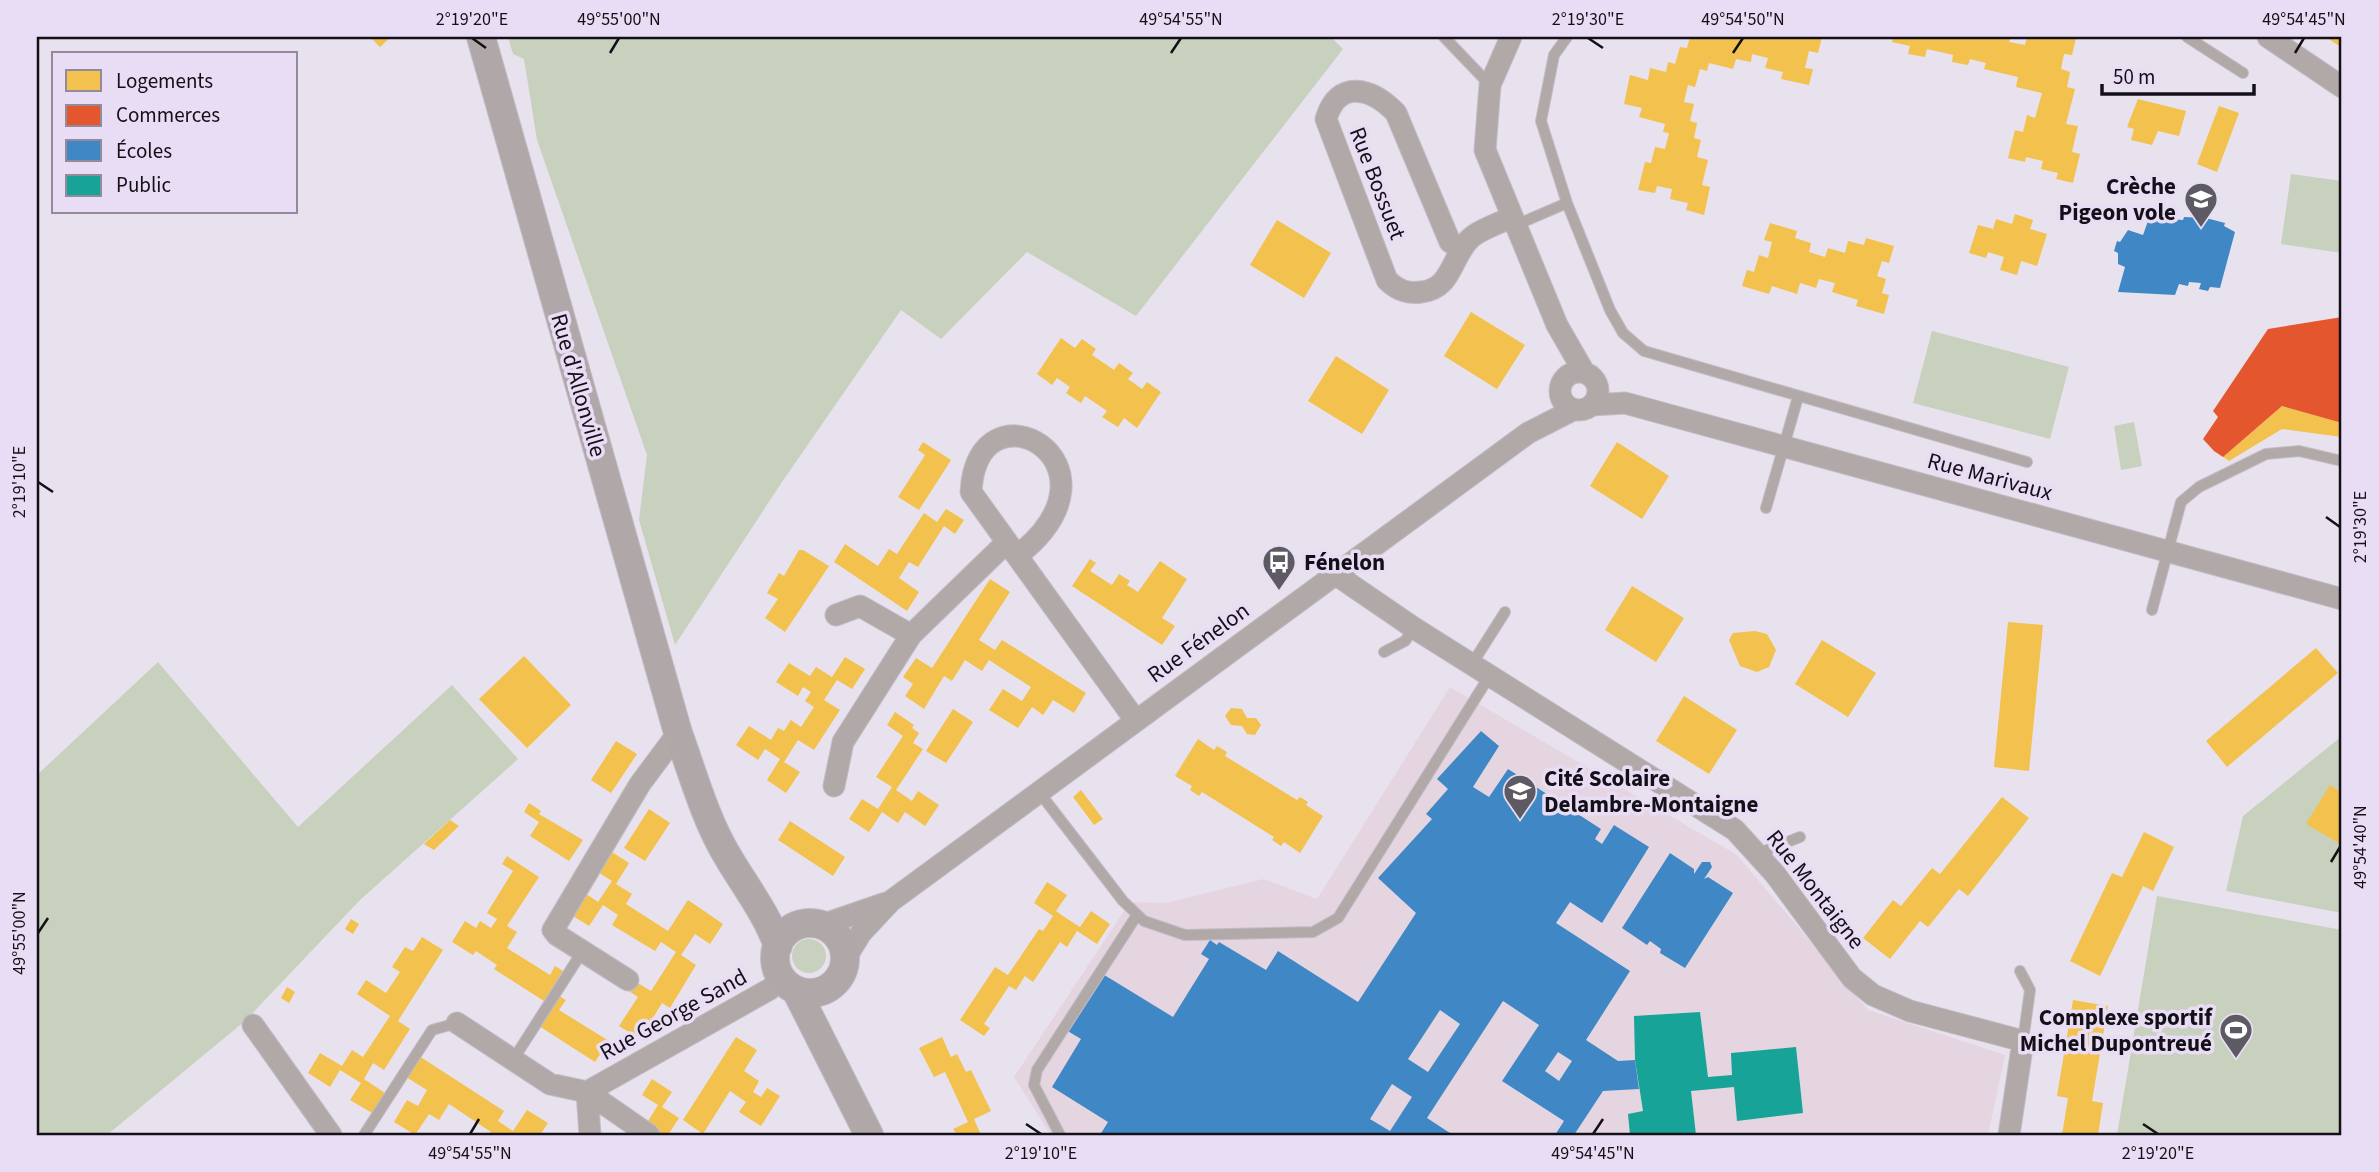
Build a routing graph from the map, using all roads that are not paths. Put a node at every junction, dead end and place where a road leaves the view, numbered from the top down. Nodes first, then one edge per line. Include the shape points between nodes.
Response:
1 (481, 37) edge
2 (1444, 37) edge
3 (1511, 37) edge
4 (1567, 37) edge
5 (2187, 37) edge
6 (2268, 37) edge
7 (2244, 73) dead end
8 (1490, 85) junction
9 (2342, 87) edge
10 (1566, 203) junction
11 (1514, 221) junction
12 (1462, 248) junction
13 (1578, 392) junction
14 (1798, 397) junction
15 (1784, 446) junction
16 (2342, 461) edge
17 (2027, 462) dead end
18 (1766, 508) dead end
19 (1012, 549) junction
20 (2168, 552) junction
21 (1335, 574) junction
22 (2342, 599) edge
23 (2152, 610) dead end
24 (1505, 612) dead end
25 (836, 615) dead end
26 (1414, 628) junction
27 (911, 635) junction
28 (1384, 652) dead end
29 (1472, 664) junction
30 (1490, 675) junction
31 (1136, 721) junction
32 (678, 733) junction
33 (834, 786) dead end
34 (1039, 792) junction
35 (1800, 837) dead end
36 (1757, 854) junction
37 (748, 888) junction
38 (891, 901) junction
39 (1137, 915) junction
40 (812, 924) junction
41 (778, 946) junction
42 (582, 952) junction
43 (845, 959) junction
44 (2020, 971) dead end
45 (628, 980) dead end
46 (789, 985) junction
47 (833, 985) junction
48 (457, 1023) joint
49 (254, 1025) dead end
50 (2023, 1041) junction
51 (513, 1060) junction
52 (847, 1087) junction
53 (587, 1092) junction
54 (331, 1135) edge
55 (364, 1135) edge
56 (590, 1135) edge
57 (649, 1135) edge
58 (869, 1135) edge
59 (1059, 1135) edge
60 (2009, 1135) edge

1 - 32 main road, Rue d'Allonville
2 - 8 lane
3 - 8 street
4 - 10 lane via 1555,55 1541,121
5 - 7 lane
6 - 9 street
8 - 11 street via 1485,150
10 - 11 lane
10 - 14 lane via 1610,310 1623,333 1644,351
11 - 12 street, Rue Bossuet via 1474,235
11 - 13 street via 1565,341
12 - 12 street, Rue Bossuet via 1450,275 1432,291 1413,293 1387,281 1326,119 1339,96 1352,90 1367,93 1384,100 1396,113 1450,242
13 - 15 street, Rue Marivaux
13 - 21 street, Rue Fénelon
14 - 15 lane
14 - 17 lane
15 - 18 lane
15 - 20 street, Rue Marivaux
16 - 20 lane via 2299,451 2266,454 2199,487 2181,502
19 - 19 street via 971,492 977,456 1006,435 1046,449 1059,465 1063,483 1046,527
19 - 27 street
19 - 31 street
20 - 22 street, Rue Marivaux
20 - 23 lane
21 - 26 street, Rue Montaigne
21 - 31 street, Rue Fénelon
24 - 29 lane
25 - 27 street via 860,606
26 - 28 lane via 1405,641
26 - 29 street, Rue Montaigne
27 - 33 street via 844,742
29 - 30 street, Rue Montaigne
30 - 36 street, Rue Montaigne via 1735,830
30 - 39 lane via 1338,918 1313,932 1185,935
31 - 34 street, Rue Fénelon
32 - 37 main road, Rue d'Allonville via 706,811
32 - 42 street via 640,784 554,924 557,935
34 - 38 street, Rue Fénelon
34 - 39 lane
35 - 36 lane
36 - 50 street, Rue Montaigne via 1852,978 1873,995 1910,1011
37 - 40 main road, Rue d'Allonville
37 - 41 main road, Rue d'Allonville
38 - 40 street, Rue Fénelon
38 - 43 street, Rue Fénelon via 861,933
39 - 59 lane via 1037,1070 1034,1085
40 - 41 main road via 788,932
40 - 43 main road via 839,938
41 - 46 main road via 776,963
42 - 45 street
42 - 51 lane
43 - 47 main road
44 - 50 lane via 2030,990
46 - 47 main road via 816,993
46 - 52 main road
46 - 53 street, Rue George Sand via 770,989
47 - 52 main road via 836,1051
48 - 51 street, Rue George Sand
48 - 55 lane, Rue George Sand via 432,1030
49 - 54 street
50 - 60 street
51 - 53 street, Rue George Sand via 550,1084
52 - 58 main road
53 - 56 street, Rue George Sand
53 - 57 street

